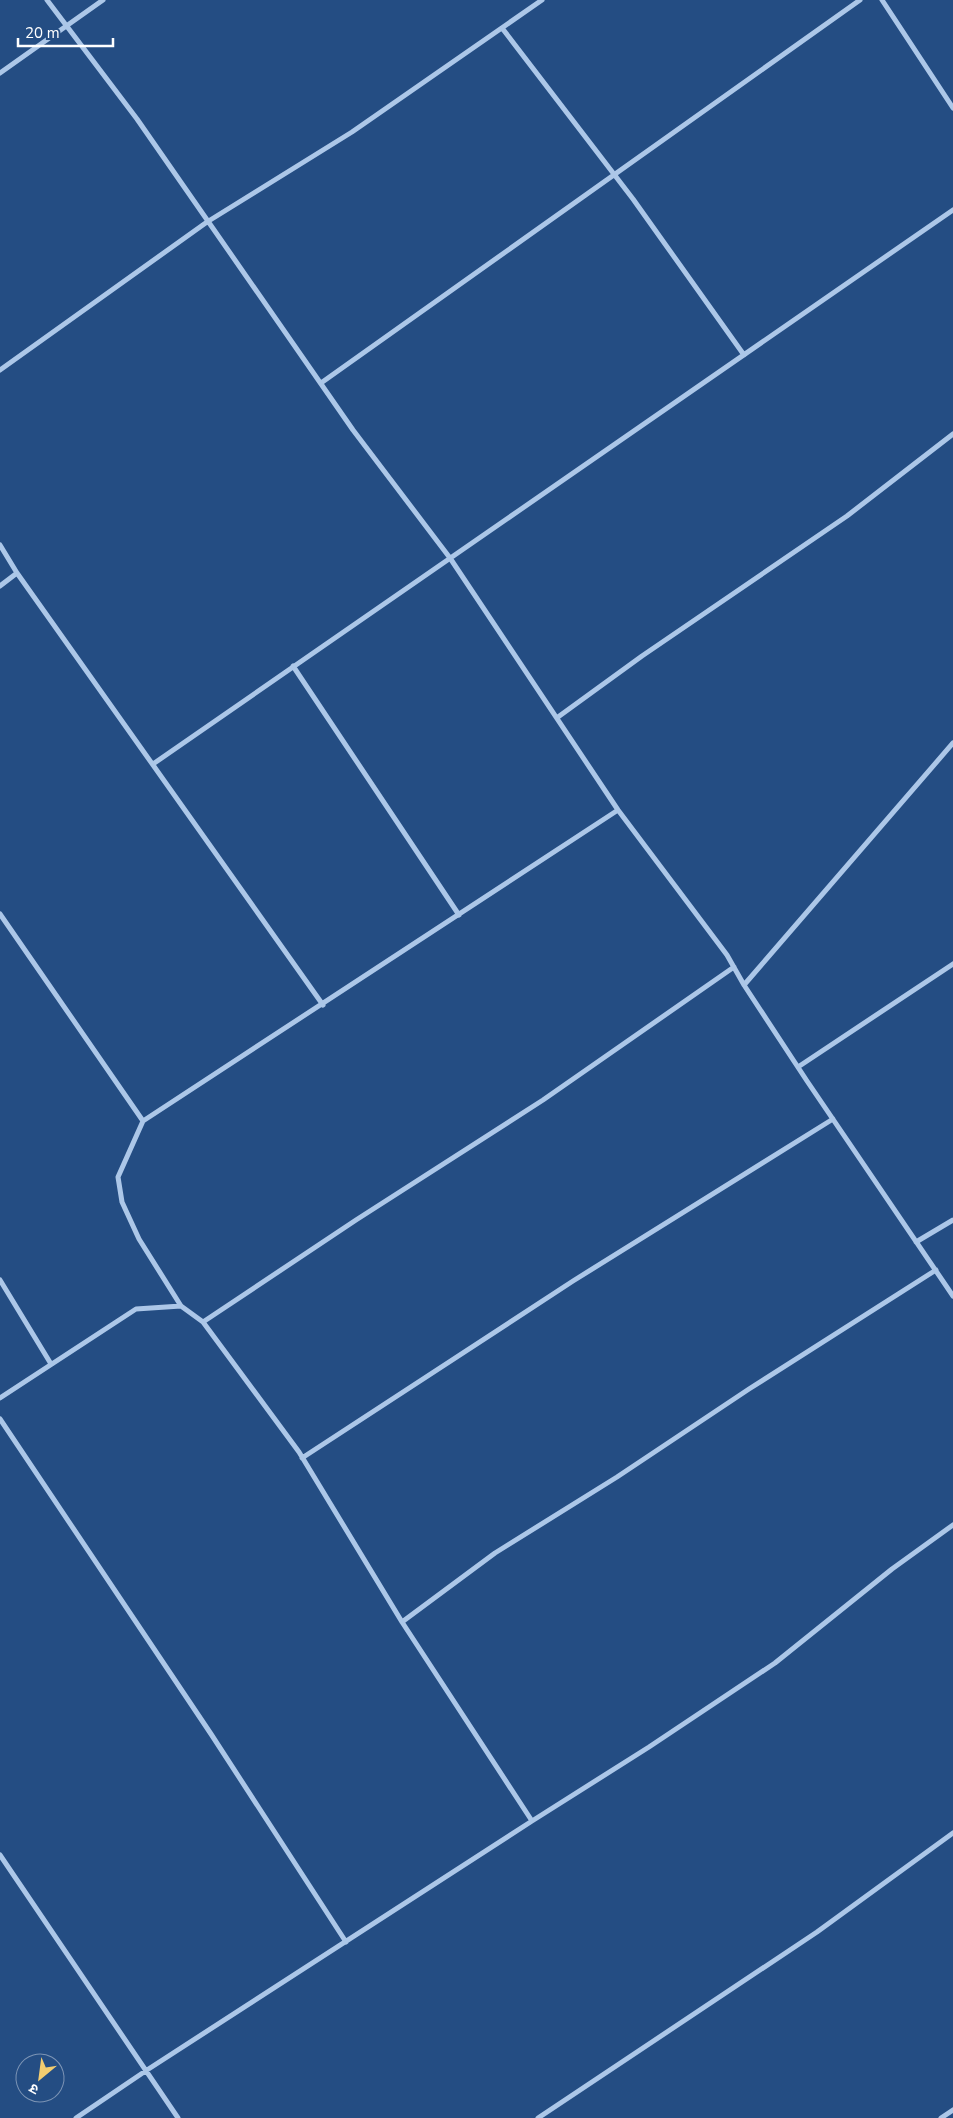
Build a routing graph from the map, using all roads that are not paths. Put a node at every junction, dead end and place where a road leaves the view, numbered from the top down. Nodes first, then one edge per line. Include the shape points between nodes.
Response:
1 (47, 0) edge
2 (103, 0) edge
3 (542, 0) edge
4 (860, 0) edge
5 (882, 0) edge
6 (66, 26) junction
7 (502, 28) junction
8 (0, 72) edge
9 (953, 108) edge
10 (613, 174) junction
11 (953, 210) edge
12 (207, 222) junction
13 (744, 355) junction
14 (0, 370) edge
15 (321, 383) junction
16 (953, 434) edge
17 (0, 545) edge
18 (450, 558) junction
19 (17, 573) junction
20 (0, 586) edge
21 (293, 666) junction
22 (558, 717) junction
23 (953, 743) edge
24 (153, 764) junction
25 (618, 810) junction
26 (0, 914) edge
27 (459, 915) junction
28 (953, 964) edge
29 (734, 967) junction
30 (744, 985) junction
31 (323, 1005) junction
32 (798, 1067) junction
33 (832, 1119) junction
34 (143, 1121) junction
35 (953, 1220) edge
36 (916, 1242) junction
37 (936, 1270) junction
38 (0, 1280) edge
39 (953, 1296) edge
40 (181, 1306) junction
41 (203, 1322) junction
42 (52, 1364) junction
43 (0, 1398) edge
44 (0, 1419) edge
45 (302, 1458) junction
46 (953, 1526) edge
47 (402, 1622) junction
48 (532, 1820) junction
49 (953, 1833) edge
50 (0, 1855) edge
51 (346, 1942) junction
52 (147, 2070) junction
53 (953, 2110) edge
54 (76, 2118) edge
55 (178, 2118) edge
56 (538, 2118) edge
57 (942, 2118) edge

1 - 6 street
2 - 6 street
3 - 7 street
4 - 10 street
5 - 9 street
6 - 8 street
6 - 12 street via 137,119
7 - 10 street
7 - 12 street via 352,132
10 - 13 street
10 - 15 street
11 - 13 street
12 - 14 street
12 - 15 street
13 - 18 street
15 - 18 street
16 - 22 street via 847,516
17 - 19 street
18 - 21 street
18 - 22 street
19 - 20 street
19 - 24 street
21 - 24 street
21 - 27 street
22 - 25 street
23 - 30 street
24 - 31 street
25 - 27 street
25 - 29 street
26 - 34 street
27 - 31 street
28 - 32 street
29 - 30 street
29 - 41 street via 543,1100
30 - 32 street
31 - 34 street
32 - 33 street
33 - 36 street
33 - 45 street via 573,1280
34 - 40 street via 118,1176 122,1202 139,1239
35 - 36 street
36 - 37 street
37 - 39 street
37 - 47 street via 495,1553
38 - 42 street
40 - 41 street
40 - 42 street via 136,1309
41 - 45 street
42 - 43 street
44 - 51 street
45 - 47 street
46 - 48 street via 892,1569 775,1663
47 - 48 street
48 - 51 street
49 - 56 street via 818,1932
50 - 52 street
51 - 52 street
52 - 54 street
52 - 55 street
53 - 57 street

